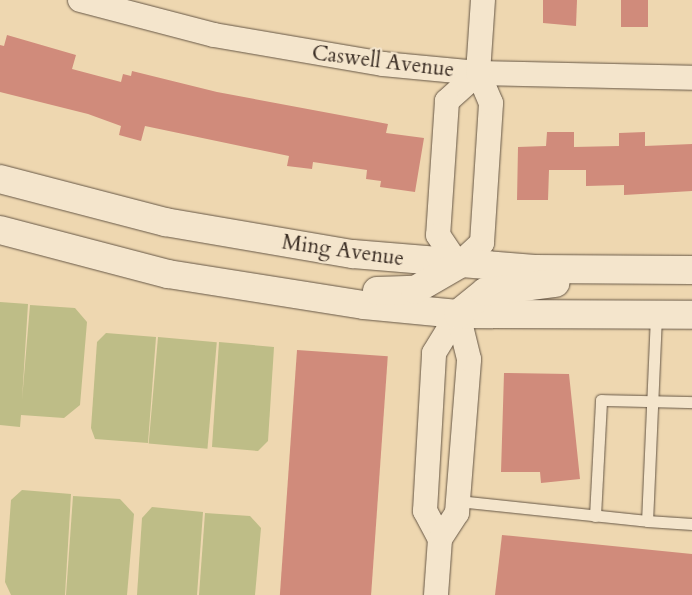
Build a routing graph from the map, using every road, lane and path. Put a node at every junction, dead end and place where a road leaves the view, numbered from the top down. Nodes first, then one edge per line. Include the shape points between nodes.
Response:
1 (80, 0) edge
2 (483, 0) edge
3 (478, 73) junction
4 (692, 78) edge
5 (0, 179) edge
6 (0, 230) edge
7 (458, 265) junction
8 (692, 270) edge
9 (648, 272) junction
10 (284, 292) junction
11 (458, 314) junction
12 (692, 315) edge
13 (656, 316) junction
14 (650, 401) junction
15 (692, 402) edge
16 (458, 501) junction
17 (596, 516) junction
18 (647, 521) junction
19 (692, 524) edge
20 (440, 540) junction
21 (436, 595) edge

1 - 3 street, Caswell Avenue via 282,48
2 - 3 street
3 - 4 street, Caswell Avenue
3 - 7 street via 492,103 482,243
3 - 7 street via 446,101 438,235
5 - 7 main road, Ming Avenue via 240,237
6 - 10 main road via 168,274
7 - 9 main road, Ming Avenue
7 - 10 main road via 415,290
8 - 9 main road, Ming Avenue
9 - 11 main road via 485,292
10 - 11 main road
11 - 13 main road
11 - 16 street via 469,359
11 - 20 street via 434,353 425,511
12 - 13 main road
13 - 14 lane
14 - 15 lane
14 - 17 lane via 601,400
14 - 18 lane
16 - 17 lane
16 - 20 street via 457,513
17 - 18 lane
18 - 19 lane
20 - 21 street

